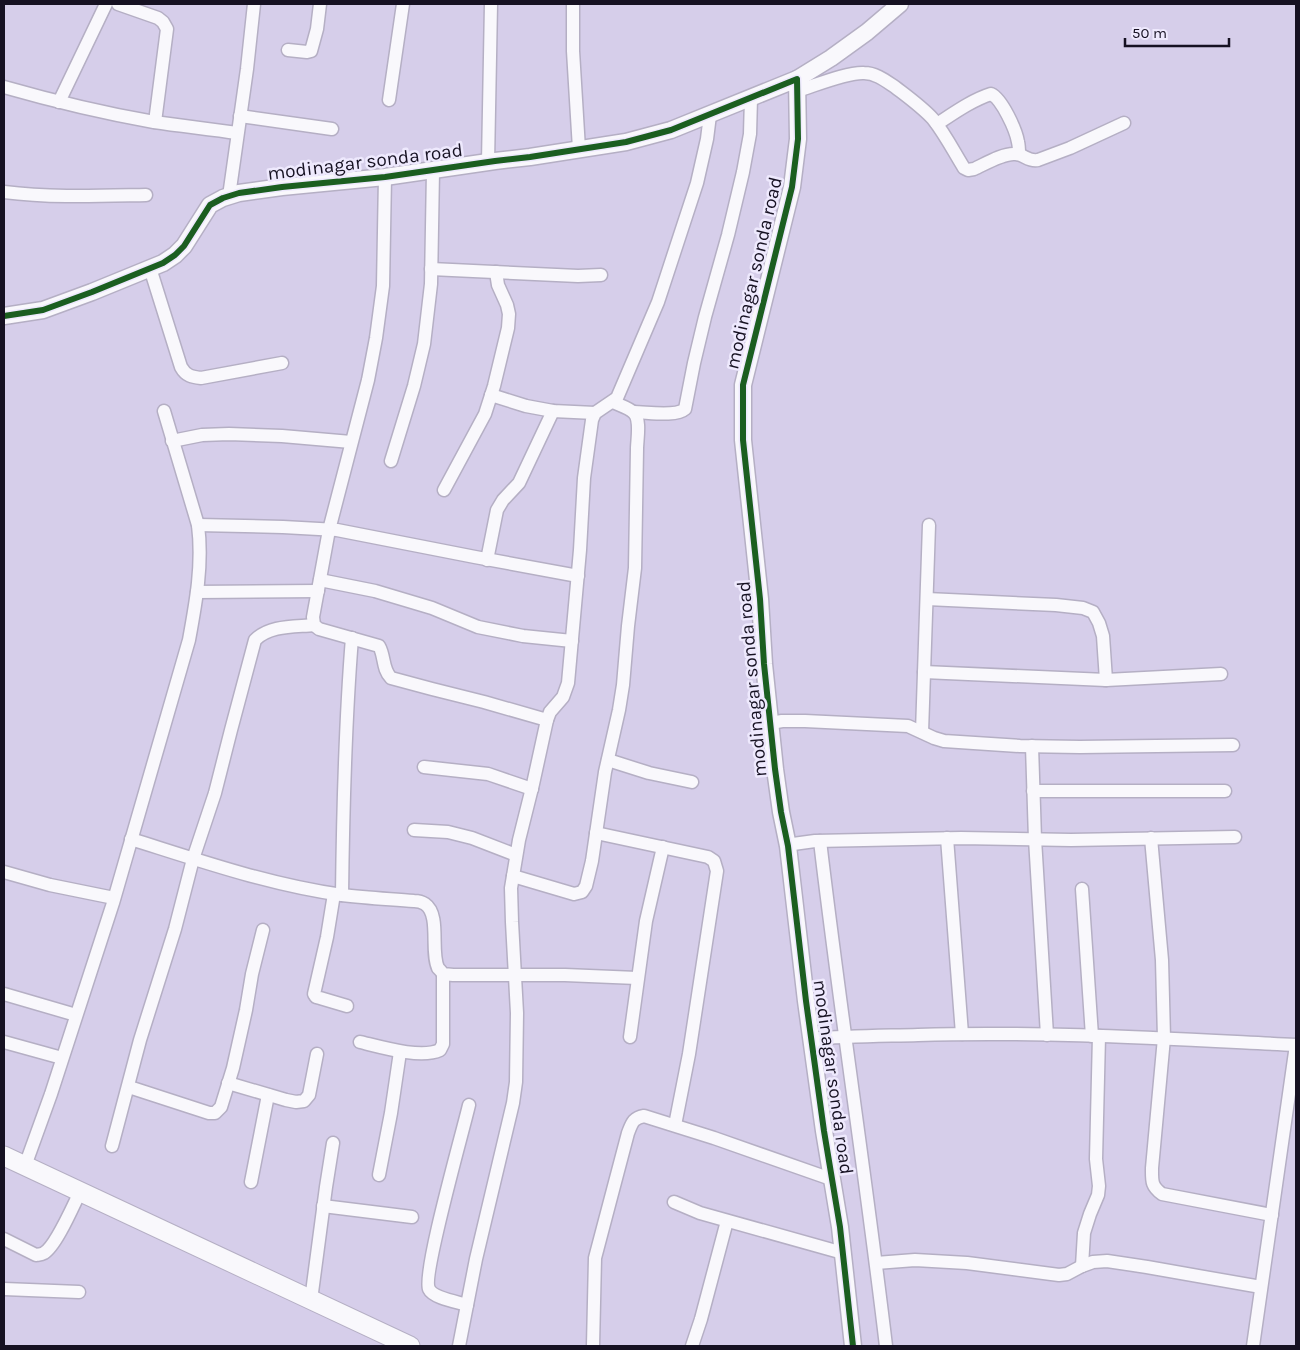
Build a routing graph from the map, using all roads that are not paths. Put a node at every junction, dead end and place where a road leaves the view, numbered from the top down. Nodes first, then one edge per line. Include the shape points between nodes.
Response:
1 (106, 4) edge
2 (118, 4) edge
3 (254, 4) edge
4 (320, 4) edge
5 (403, 4) edge
6 (491, 4) edge
7 (573, 4) edge
8 (900, 4) edge
9 (288, 50) dead end
10 (797, 85) junction
11 (4, 87) edge
12 (752, 98) junction
13 (389, 100) dead end
14 (59, 102) junction
15 (710, 115) junction
16 (240, 116) junction
17 (154, 122) junction
18 (1124, 123) dead end
19 (937, 124) junction
20 (332, 129) dead end
21 (238, 133) junction
22 (579, 149) junction
23 (1019, 154) junction
24 (488, 162) junction
25 (433, 170) junction
26 (385, 177) junction
27 (4, 192) edge
28 (146, 195) dead end
29 (229, 196) junction
30 (150, 268) junction
31 (431, 269) junction
32 (496, 272) junction
33 (601, 275) dead end
34 (4, 316) edge
35 (282, 363) dead end
36 (491, 395) junction
37 (613, 402) junction
38 (164, 411) dead end
39 (553, 411) junction
40 (634, 412) junction
41 (596, 413) junction
42 (172, 441) junction
43 (351, 442) junction
44 (391, 461) dead end
45 (444, 490) dead end
46 (198, 525) junction
47 (929, 525) dead end
48 (329, 530) junction
49 (487, 560) junction
50 (578, 576) junction
51 (319, 585) junction
52 (197, 592) junction
53 (927, 598) junction
54 (314, 625) junction
55 (352, 638) junction
56 (572, 642) junction
57 (924, 672) junction
58 (1221, 674) dead end
59 (1106, 680) junction
60 (546, 720) junction
61 (776, 722) junction
62 (922, 732) junction
63 (1233, 745) dead end
64 (1032, 746) junction
65 (608, 760) junction
66 (424, 768) dead end
67 (692, 782) dead end
68 (532, 790) junction
69 (1033, 791) junction
70 (1225, 791) dead end
71 (414, 830) dead end
72 (596, 833) junction
73 (1236, 837) dead end
74 (947, 838) junction
75 (1151, 838) junction
76 (132, 839) junction
77 (1035, 839) junction
78 (818, 841) junction
79 (791, 845) junction
80 (663, 847) junction
81 (516, 855) junction
82 (193, 859) junction
83 (4, 875) edge
84 (513, 876) junction
85 (1082, 889) dead end
86 (338, 894) junction
87 (114, 898) junction
88 (263, 930) dead end
89 (443, 974) junction
90 (515, 976) junction
91 (638, 978) junction
92 (4, 994) edge
93 (348, 1006) dead end
94 (76, 1015) junction
95 (962, 1034) junction
96 (1047, 1035) junction
97 (1096, 1036) junction
98 (630, 1037) dead end
99 (841, 1037) junction
100 (1164, 1038) junction
101 (817, 1039) junction
102 (4, 1042) edge
103 (360, 1042) dead end
104 (1296, 1045) edge
105 (400, 1052) junction
106 (317, 1054) dead end
107 (62, 1058) junction
108 (228, 1083) junction
109 (128, 1087) junction
110 (268, 1094) junction
111 (469, 1105) dead end
112 (675, 1125) junction
113 (333, 1143) dead end
114 (112, 1146) dead end
115 (4, 1156) edge
116 (25, 1166) junction
117 (379, 1175) dead end
118 (831, 1179) junction
119 (250, 1182) dead end
120 (80, 1192) junction
121 (674, 1202) dead end
122 (323, 1206) junction
123 (1272, 1215) junction
124 (412, 1217) dead end
125 (727, 1221) junction
126 (4, 1239) edge
127 (843, 1253) junction
128 (876, 1263) junction
129 (1082, 1266) junction
130 (1261, 1287) junction
131 (4, 1289) edge
132 (79, 1292) dead end
133 (311, 1300) junction
134 (467, 1305) junction
135 (402, 1345) edge
136 (459, 1346) edge
137 (592, 1346) edge
138 (692, 1346) edge
139 (853, 1346) edge
140 (886, 1346) edge
141 (1253, 1346) edge

1 - 14 street
2 - 17 street via 158,18 166,29
3 - 16 street
4 - 9 street via 311,51
5 - 13 street
6 - 24 street
7 - 22 street
8 - 10 street
10 - 12 street, modinagar sonda road
10 - 19 street via 851,74 875,75 918,105
10 - 61 street, modinagar sonda road via 798,139 792,187 743,385 743,440 764,664
11 - 14 street
12 - 15 street, modinagar sonda road
12 - 40 street via 743,172 685,409 681,413
14 - 17 street
15 - 22 street, modinagar sonda road via 648,137
15 - 37 street via 697,183 658,302 622,390
16 - 20 street
16 - 21 street
17 - 21 street
18 - 23 street via 1038,160 1032,161
19 - 23 street via 968,170
19 - 23 street via 991,94 999,100 1014,130
21 - 29 street
22 - 24 street, modinagar sonda road
24 - 25 street, modinagar sonda road
25 - 26 street, modinagar sonda road
25 - 31 street
26 - 29 street, modinagar sonda road via 282,187
26 - 43 street via 383,286 368,380
27 - 28 street
29 - 30 street, modinagar sonda road via 210,205 175,255
30 - 34 street, modinagar sonda road via 43,310
30 - 35 street via 184,372 201,378
31 - 32 street
31 - 44 street via 424,344
32 - 33 street
32 - 36 street via 509,314
36 - 39 street
36 - 45 street via 485,414
37 - 40 street
37 - 41 street
38 - 42 street
39 - 41 street
39 - 49 street via 519,482 497,510
40 - 65 street via 638,432 635,568 623,685
41 - 50 street via 592,420 584,478
42 - 43 street via 202,434 229,434
42 - 46 street
43 - 48 street
46 - 48 street
46 - 52 street
47 - 53 street
48 - 49 street
48 - 51 street
49 - 50 street
50 - 56 street
51 - 52 street
51 - 54 street
51 - 56 street via 375,592 432,608 478,626
52 - 76 street via 189,640
53 - 57 street
53 - 59 street via 1056,605 1093,612 1103,636
54 - 55 street
54 - 82 street via 270,629 255,640 215,793
55 - 60 street via 378,646 383,652 386,673 391,678
55 - 86 street
56 - 60 street via 568,684 563,697
57 - 59 street
57 - 62 street
58 - 59 street
60 - 68 street
61 - 62 street via 908,726
61 - 79 street, modinagar sonda road via 775,769 781,812
62 - 64 street via 944,741
63 - 64 street
64 - 69 street
65 - 67 street
65 - 72 street
66 - 68 street via 488,774
68 - 81 street
69 - 70 street
69 - 77 street
71 - 81 street via 448,832
72 - 80 street
72 - 84 street via 592,861 582,892 565,892
73 - 75 street
74 - 77 street
74 - 78 street
74 - 95 street
75 - 77 street
75 - 100 street via 1162,960
76 - 82 street
76 - 87 street
77 - 96 street
78 - 79 street
78 - 99 street via 833,944
79 - 101 street, modinagar sonda road via 806,1001
80 - 91 street via 646,921
80 - 112 street via 708,857 714,861 717,870
81 - 84 street
82 - 86 street via 289,886
82 - 109 street
83 - 87 street
84 - 90 street
85 - 97 street
86 - 89 street via 424,902 433,918 436,959
86 - 93 street via 314,994
87 - 94 street
88 - 108 street
89 - 90 street
89 - 105 street via 443,1044 440,1050 434,1053
90 - 91 street
90 - 134 street via 516,1089
91 - 98 street
92 - 94 street
94 - 107 street
95 - 96 street
95 - 99 street
96 - 97 street
97 - 100 street
97 - 129 street via 1099,1186 1084,1233
99 - 101 street
99 - 128 street
100 - 104 street
100 - 123 street via 1152,1168 1152,1183 1156,1190 1162,1194
101 - 118 street, modinagar sonda road via 816,1080
102 - 107 street
103 - 105 street
104 - 123 street
105 - 117 street
106 - 110 street via 309,1095 304,1101 296,1102
107 - 116 street
108 - 109 street via 221,1107 215,1113
108 - 110 street
109 - 114 street
110 - 119 street
111 - 134 street via 427,1281 433,1294
112 - 118 street
112 - 137 street via 644,1116 637,1117 632,1123 594,1258
113 - 122 street
115 - 116 main road
116 - 120 main road
118 - 127 street, modinagar sonda road
120 - 126 street via 56,1238 42,1254 36,1255
120 - 133 main road
121 - 125 street
122 - 124 street
122 - 133 street
123 - 130 street
125 - 127 street
125 - 138 street
127 - 139 street, modinagar sonda road
128 - 129 street via 915,1260 967,1263 1059,1275
128 - 140 street
129 - 130 street via 1107,1262
130 - 141 street
131 - 132 street
133 - 135 main road
134 - 136 street

